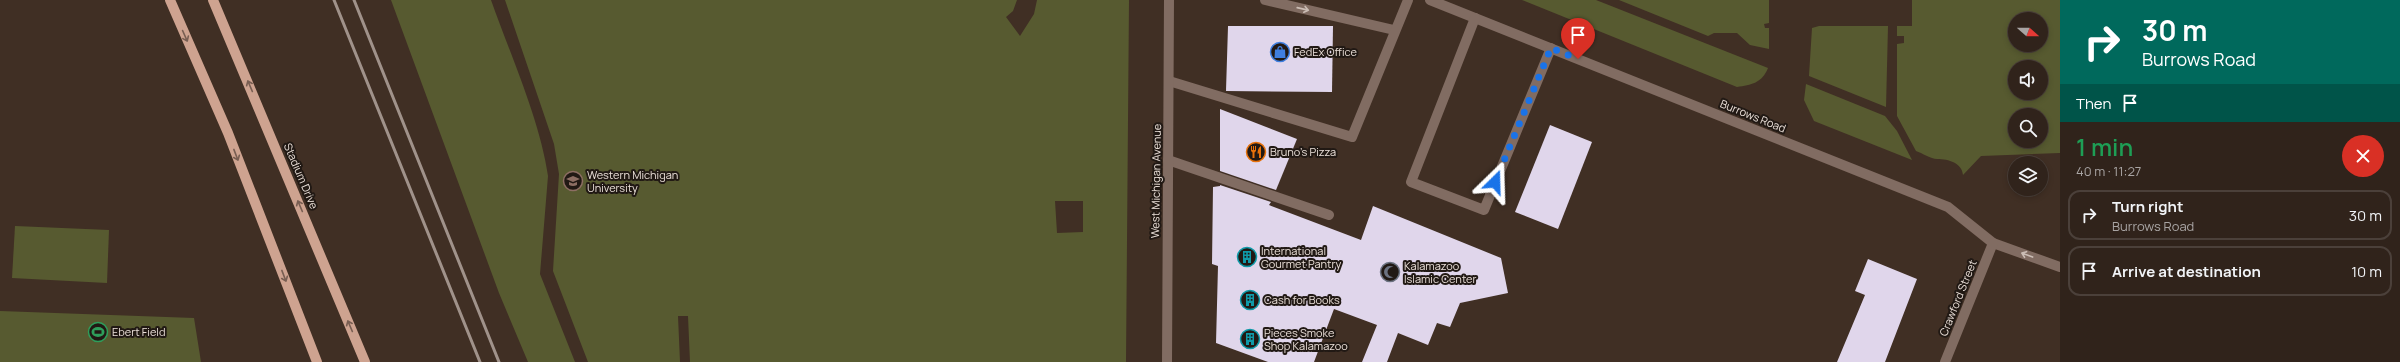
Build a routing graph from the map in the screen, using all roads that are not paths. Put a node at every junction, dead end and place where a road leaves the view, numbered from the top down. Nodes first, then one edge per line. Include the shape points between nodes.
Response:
1 (170, 0) edge
2 (213, 0) edge
3 (1170, 0) edge
4 (1265, 0) edge
5 (1408, 0) edge
6 (1430, 0) edge
7 (1475, 18) junction
8 (1394, 30) junction
9 (1551, 48) junction
10 (1169, 81) junction
11 (1168, 160) junction
12 (1329, 215) dead end
13 (1993, 243) junction
14 (2060, 268) edge
15 (317, 362) edge
16 (365, 362) edge
17 (1167, 362) edge
18 (1945, 362) edge

1 -> 15 main road via 228,133
16 -> 2 main road, Stadium Drive
3 - 10 street, West Michigan Avenue
4 -> 8 street
5 - 8 street
6 - 7 street, Burrows Road
7 - 9 street, Burrows Road
7 - 9 street via 1411,182 1484,210
8 - 10 street via 1352,137
9 - 13 street, Burrows Road via 1948,207
10 - 11 street, West Michigan Avenue
11 - 12 street
11 - 17 street, West Michigan Avenue
14 -> 13 street, Burrows Road
13 - 18 street, Crawford Street

